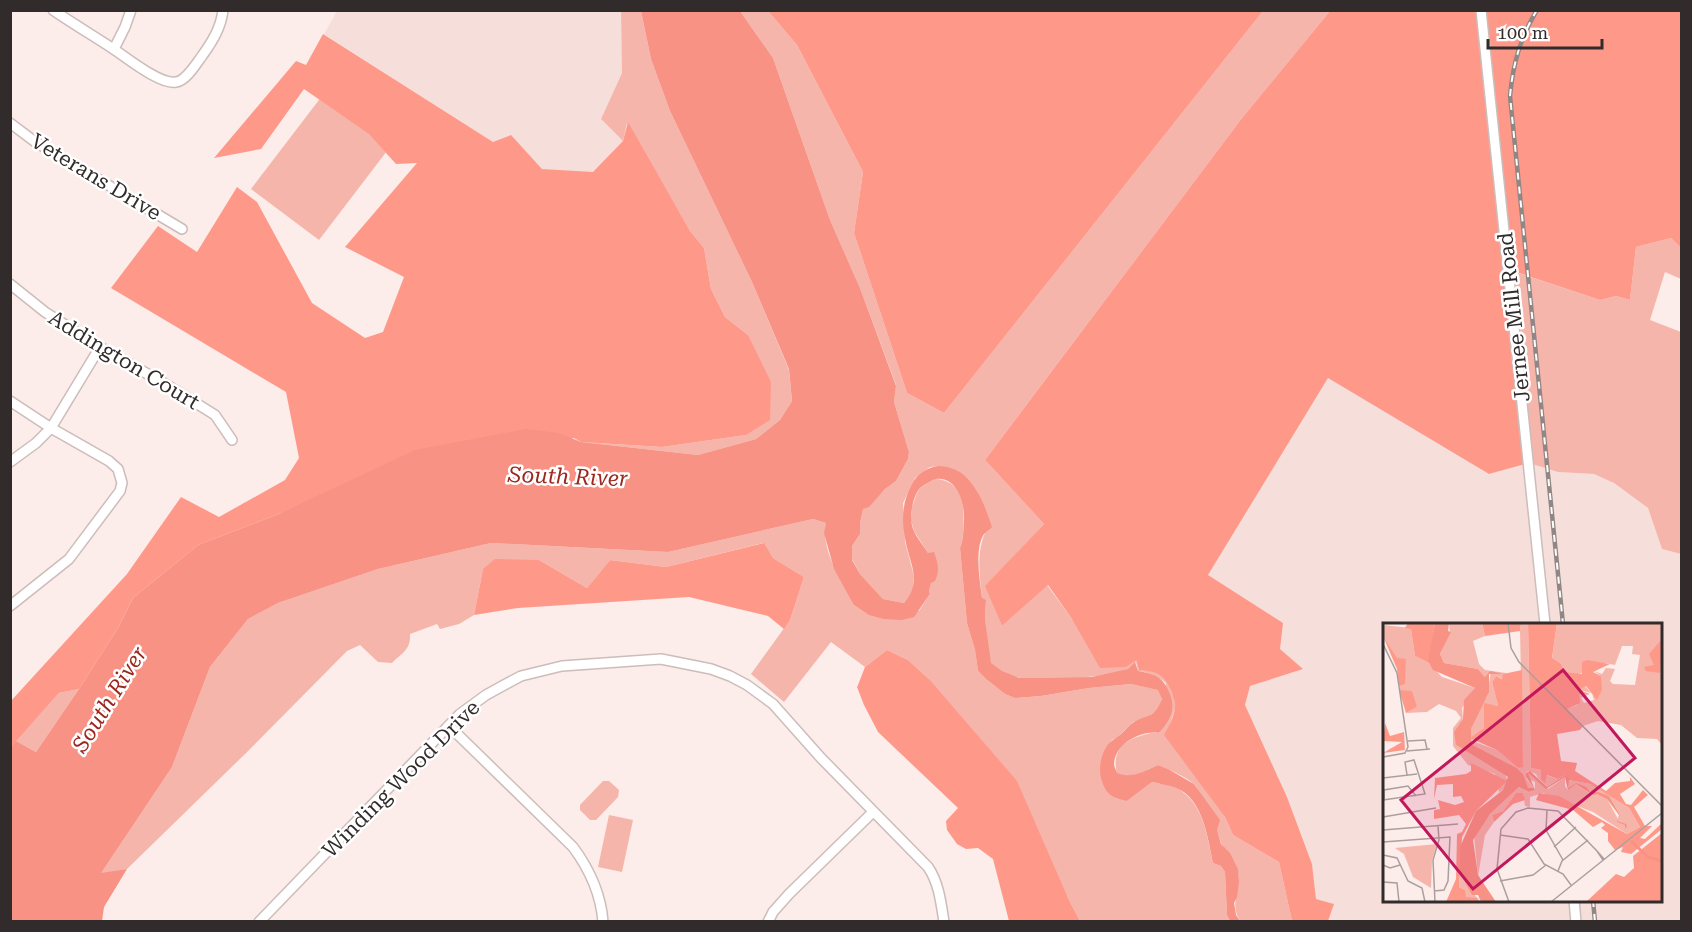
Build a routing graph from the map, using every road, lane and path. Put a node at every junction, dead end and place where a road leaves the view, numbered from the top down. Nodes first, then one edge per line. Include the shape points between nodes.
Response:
1 (53, 10) edge
2 (132, 10) edge
3 (223, 10) edge
4 (1481, 10) edge
5 (114, 49) junction
6 (10, 123) edge
7 (182, 229) dead end
8 (10, 284) edge
9 (100, 347) junction
10 (10, 401) edge
11 (51, 428) junction
12 (232, 440) dead end
13 (10, 462) edge
14 (10, 606) edge
15 (1545, 623) edge
16 (449, 726) junction
17 (873, 812) junction
18 (1574, 902) edge
19 (259, 921) edge
20 (603, 921) edge
21 (768, 921) edge
22 (945, 921) edge
23 (1576, 921) edge

1 - 5 street
2 - 5 street
3 - 5 street via 220,28 183,80 167,82
4 - 15 street, Jernee Mill Road
6 - 7 street, Veterans Drive
8 - 9 street, Addington Court
9 - 11 street
9 - 12 street, Addington Court via 215,416
10 - 11 street
11 - 13 street
11 - 14 street via 109,461 118,469 122,483 69,558
16 - 17 street, Winding Wood Drive via 486,695 534,673 562,666 638,660 665,659 691,664 730,676 762,695
16 - 19 street, Winding Wood Drive
16 - 20 street via 573,847 599,895
17 - 21 street via 789,894
17 - 22 street, Winding Wood Drive via 933,874
18 - 23 street

